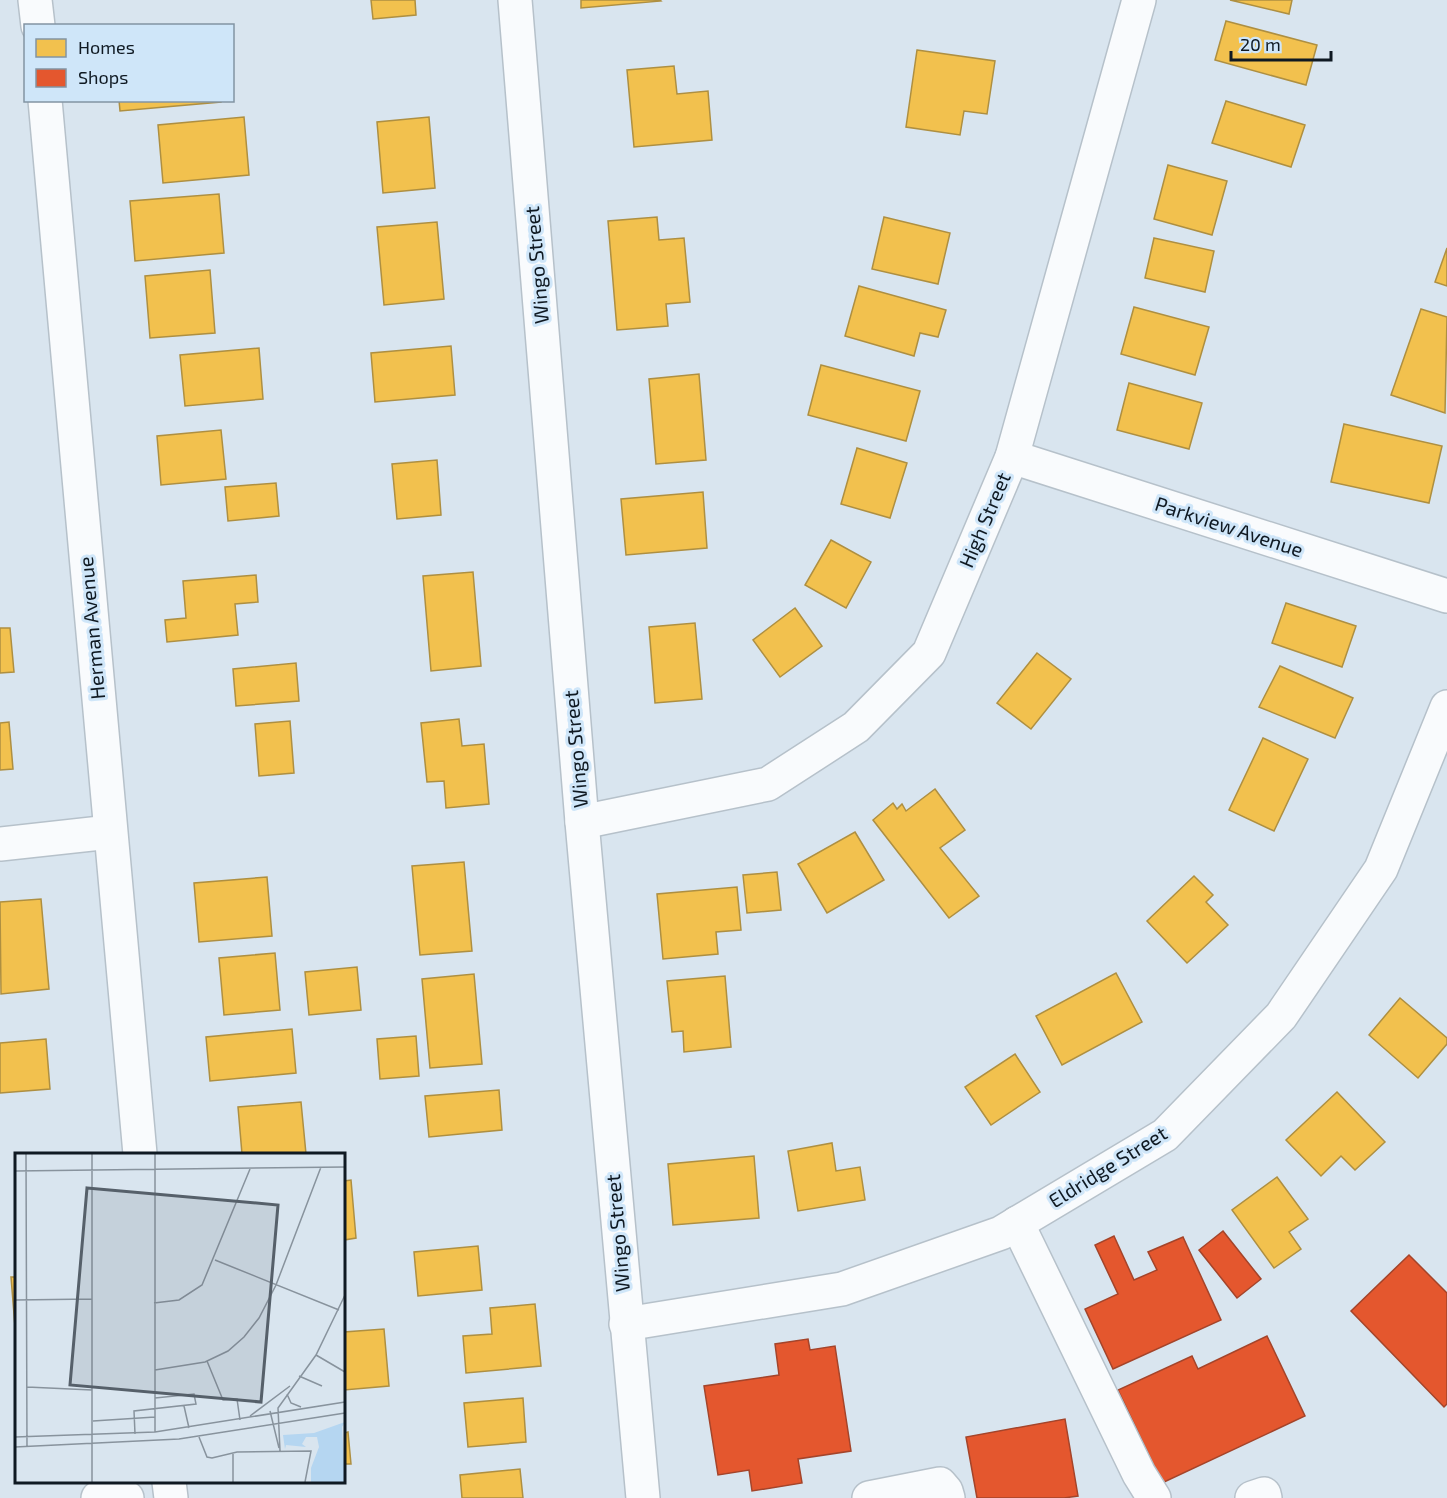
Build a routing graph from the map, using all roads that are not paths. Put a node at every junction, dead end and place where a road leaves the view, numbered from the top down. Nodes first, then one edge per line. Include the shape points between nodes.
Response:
1 (36, 0) edge
2 (515, 0) edge
3 (1139, 0) edge
4 (38, 24) edge
5 (45, 102) edge
6 (1012, 457) junction
7 (1447, 596) edge
8 (1447, 707) edge
9 (582, 822) junction
10 (110, 832) junction
11 (0, 844) edge
12 (140, 1153) edge
13 (1017, 1223) junction
14 (626, 1324) junction
15 (169, 1483) edge
16 (98, 1498) edge
17 (127, 1498) edge
18 (171, 1498) edge
19 (643, 1498) edge
20 (869, 1498) edge
21 (948, 1498) edge
22 (1154, 1498) edge
23 (1252, 1498) edge
24 (1265, 1498) edge

1 - 4 street
2 - 9 street, Wingo Street
3 - 6 street, High Street
5 - 10 street, Herman Avenue
6 - 7 street, Parkview Avenue
6 - 9 street, High Street via 929,653 856,727 768,784
8 - 13 street, Eldridge Street via 1382,869 1281,1016 1165,1135
9 - 14 street, Wingo Street
10 - 11 street
10 - 12 street, Herman Avenue
13 - 14 street, Eldridge Street via 1001,1233 842,1289
13 - 22 street
14 - 19 street, Wingo Street
15 - 18 street
16 - 17 street
20 - 21 street via 940,1484
23 - 24 street via 1264,1494

